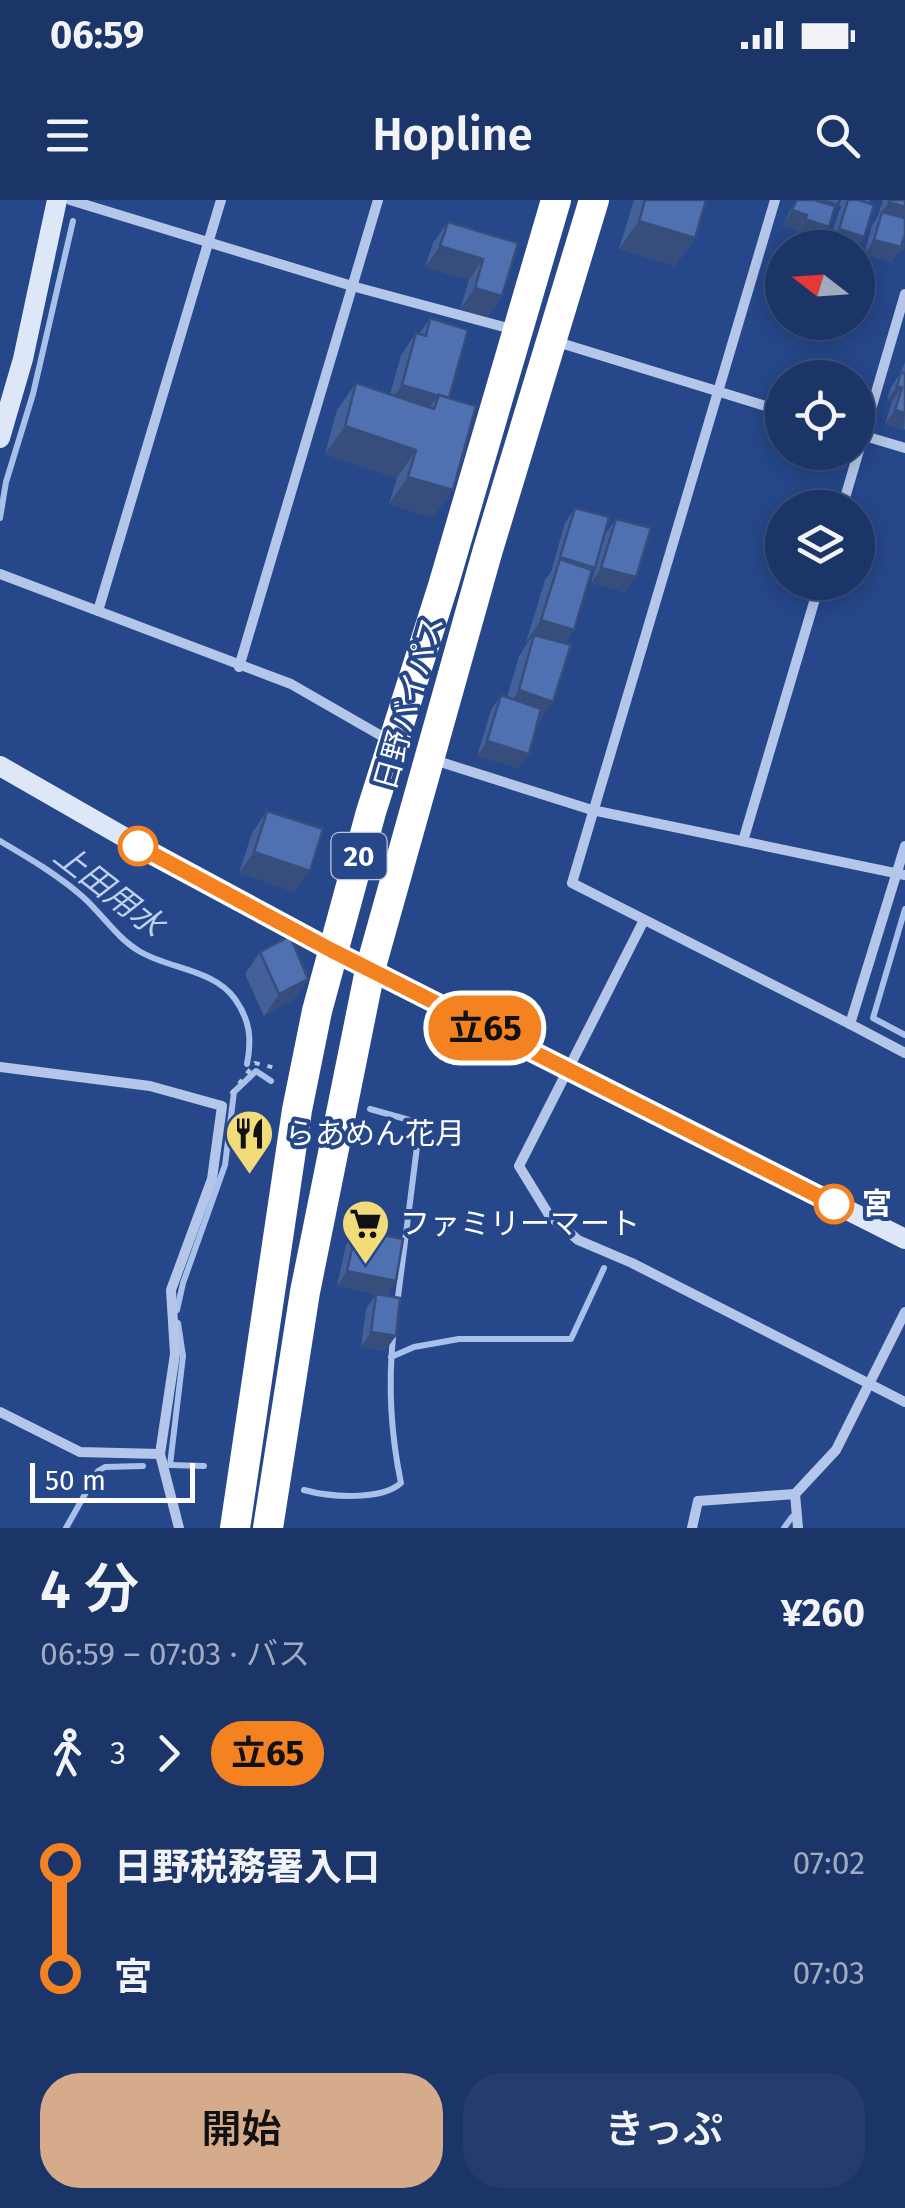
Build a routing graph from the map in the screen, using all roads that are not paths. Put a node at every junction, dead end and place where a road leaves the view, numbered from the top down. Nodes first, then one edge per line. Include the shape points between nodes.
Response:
1 (57, 200) edge
2 (70, 200) edge
3 (221, 200) edge
4 (378, 200) edge
5 (556, 200) edge
6 (594, 200) edge
7 (775, 200) edge
8 (209, 242) junction
9 (352, 286) junction
10 (905, 294) edge
11 (518, 331) junction
12 (550, 340) junction
13 (875, 388) edge
14 (718, 391) junction
15 (765, 406) edge
16 (0, 438) edge
17 (875, 439) edge
18 (905, 448) edge
19 (0, 574) edge
20 (815, 600) edge
21 (98, 611) junction
22 (239, 666) junction
23 (392, 743) junction
24 (430, 759) junction
25 (0, 766) edge
26 (592, 810) junction
27 (743, 841) junction
28 (905, 846) edge
29 (902, 874) edge
30 (642, 922) junction
31 (331, 950) junction
32 (370, 970) junction
33 (850, 1024) junction
34 (905, 1053) edge
35 (0, 1067) edge
36 (568, 1070) junction
37 (905, 1239) edge
38 (905, 1312) edge
39 (868, 1384) junction
40 (905, 1402) edge
41 (0, 1412) edge
42 (160, 1454) junction
43 (795, 1494) junction
44 (179, 1528) edge
45 (235, 1528) edge
46 (268, 1528) edge
47 (692, 1528) edge
48 (798, 1528) edge

1 - 16 street
2 - 8 street
3 - 8 street
4 - 9 street
5 - 11 highway, 日野バイパス / 20
6 - 12 highway, 日野バイパス / 20
7 - 14 street
8 - 9 street
8 - 21 street
9 - 11 street
9 - 22 street
10 - 13 street
11 - 23 highway, 日野バイパス / 20
12 - 14 street
12 - 24 highway, 日野バイパス / 20
14 - 15 street
14 - 26 street
17 - 18 street
19 - 21 street
20 - 27 street
21 - 22 street
22 - 23 street via 290,684
23 - 31 highway, 日野バイパス / 20
24 - 26 street
24 - 32 highway, 日野バイパス / 20
25 - 31 street
26 - 27 street
26 - 30 street via 572,884
27 - 29 street
28 - 29 street
29 - 33 street
30 - 33 street
30 - 36 street
31 - 32 street
31 - 45 highway, 日野バイパス / 20 via 303,1075
32 - 36 street
32 - 46 highway, 日野バイパス / 20 via 305,1292
33 - 34 street
35 - 42 street via 150,1086 222,1106 212,1178 171,1290 175,1354
36 - 37 street
36 - 39 street via 519,1166 549,1214 578,1240
38 - 39 street
39 - 40 street
39 - 43 street via 836,1450
41 - 42 street via 80,1452
42 - 44 street
43 - 47 street via 698,1501
43 - 48 street

